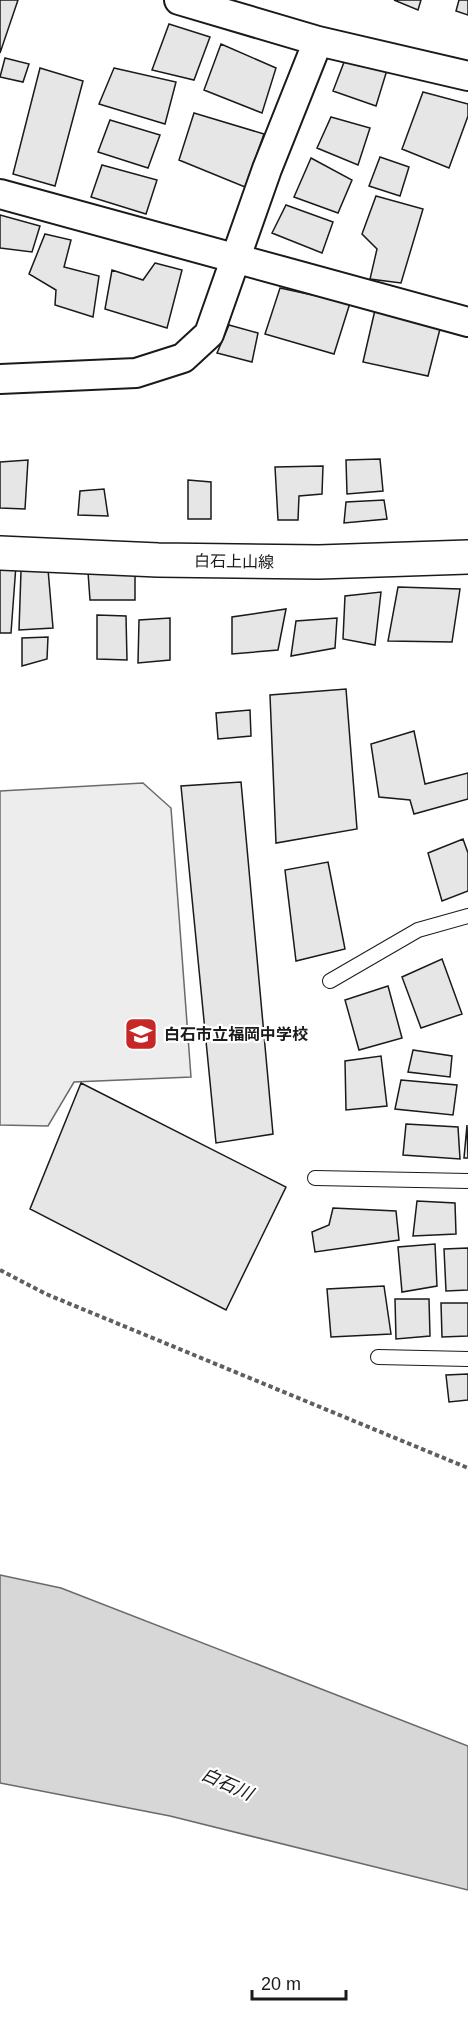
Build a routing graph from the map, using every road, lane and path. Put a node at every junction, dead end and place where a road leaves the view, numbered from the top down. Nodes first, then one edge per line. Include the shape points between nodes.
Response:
1 (179, 0) edge
2 (318, 41) junction
3 (468, 76) edge
4 (0, 194) edge
5 (236, 258) junction
6 (468, 322) edge
7 (0, 380) edge
8 (0, 553) edge
9 (468, 557) edge
10 (468, 916) edge
11 (330, 981) dead end
12 (315, 1178) dead end
13 (468, 1181) edge
14 (0, 1270) edge
15 (378, 1357) dead end
16 (468, 1359) edge
17 (468, 1468) edge

1 - 2 street
2 - 3 street
2 - 5 street
4 - 5 street
5 - 6 street
5 - 7 street via 209,334 183,358 136,373
8 - 9 main road, 白石上山線 via 320,562
10 - 11 lane via 418,930
12 - 13 lane
14 - 17 path via 46,1294
15 - 16 lane

